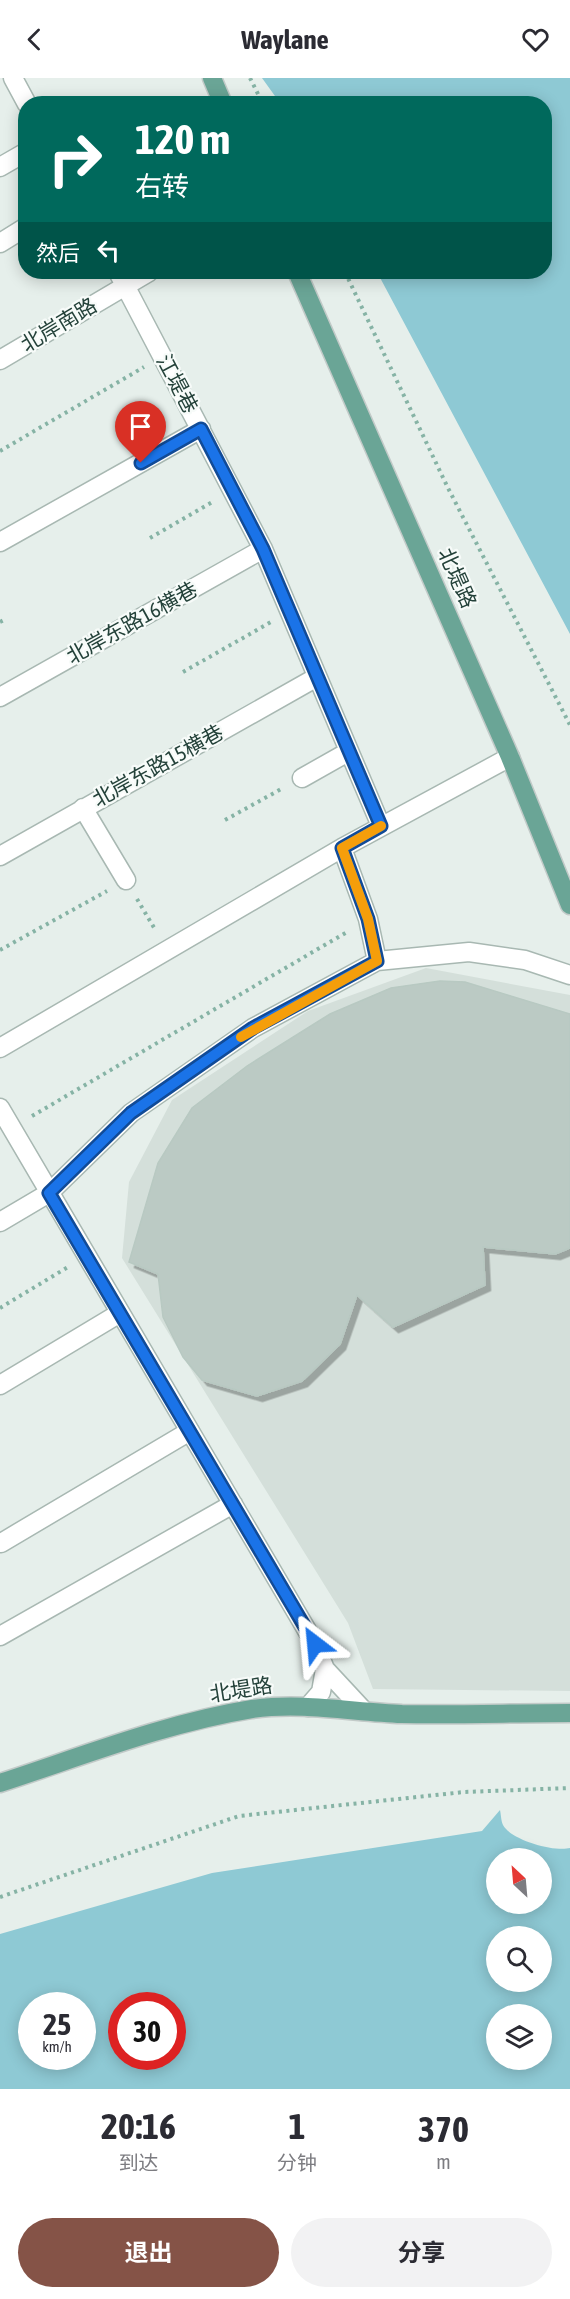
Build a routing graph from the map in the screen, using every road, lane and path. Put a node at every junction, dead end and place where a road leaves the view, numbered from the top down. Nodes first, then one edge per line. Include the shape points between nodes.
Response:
1 (13, 78) edge
2 (212, 78) edge
3 (250, 78) edge
4 (23, 96) edge
5 (220, 96) edge
6 (259, 96) edge
7 (18, 157) edge
8 (0, 167) edge
9 (18, 232) edge
10 (0, 243) edge
11 (120, 279) edge
12 (122, 279) edge
13 (300, 279) edge
14 (348, 279) edge
15 (162, 356) junction
16 (0, 360) edge
17 (201, 429) junction
18 (0, 451) edge
19 (233, 490) junction
20 (150, 538) dead end
21 (0, 542) edge
22 (263, 549) junction
23 (289, 611) junction
24 (183, 672) dead end
25 (317, 677) junction
26 (0, 697) edge
27 (570, 725) edge
28 (348, 752) junction
29 (510, 757) junction
30 (302, 778) joint
31 (83, 808) junction
32 (225, 820) dead end
33 (381, 826) junction
34 (342, 848) junction
35 (0, 856) edge
36 (126, 880) junction
37 (570, 905) edge
38 (368, 919) junction
39 (0, 950) edge
40 (167, 951) junction
41 (377, 961) junction
42 (570, 975) edge
43 (0, 1048) edge
44 (0, 1108) edge
45 (12, 1128) junction
46 (49, 1193) junction
47 (0, 1222) edge
48 (87, 1256) junction
49 (0, 1308) edge
50 (120, 1313) junction
51 (0, 1385) edge
52 (190, 1431) junction
53 (233, 1504) junction
54 (1, 1543) edge
55 (0, 1636) edge
56 (325, 1669) junction
57 (308, 1707) junction
58 (364, 1711) junction
59 (570, 1713) edge
60 (0, 1783) edge
61 (570, 1788) edge
62 (0, 1897) edge

1 - 4 street
2 - 5 main road
3 - 6 path
7 - 8 street
9 - 10 street
11 - 16 street, 北岸南路
12 - 15 street, 江堤巷
13 - 29 main road, 北堤路
14 - 27 path via 448,489
15 - 17 street, 江堤巷
15 - 18 path
17 - 19 street, 江堤巷
17 - 21 street
19 - 20 path
19 - 22 street, 江堤巷
22 - 23 street, 江堤巷
22 - 26 street, 北岸东路16横巷
23 - 24 path
23 - 25 street, 江堤巷
25 - 28 street, 江堤巷
25 - 31 street, 北岸东路15横巷
28 - 30 street
28 - 33 street, 江堤巷
29 - 33 street
29 - 37 main road, 北堤路
30 - 32 path
31 - 35 street, 北岸东路15横巷
31 - 36 street
33 - 34 street
34 - 38 street
34 - 40 street
36 - 39 path
36 - 40 path
38 - 41 street
38 - 45 path
40 - 43 street
41 - 42 street via 469,952 525,960
41 - 46 street via 253,1028 131,1113
44 - 45 street
45 - 46 street
46 - 47 street
46 - 48 street
48 - 49 path
48 - 50 street
50 - 51 street
50 - 52 street
52 - 53 street
52 - 54 street
53 - 55 street
53 - 56 street via 303,1621
56 - 57 street via 321,1692
56 - 58 street
57 - 58 main road, 北堤路
57 - 60 main road, 北堤路 via 254,1709 202,1719
58 - 59 main road, 北堤路
61 - 62 path via 464,1792 239,1816

